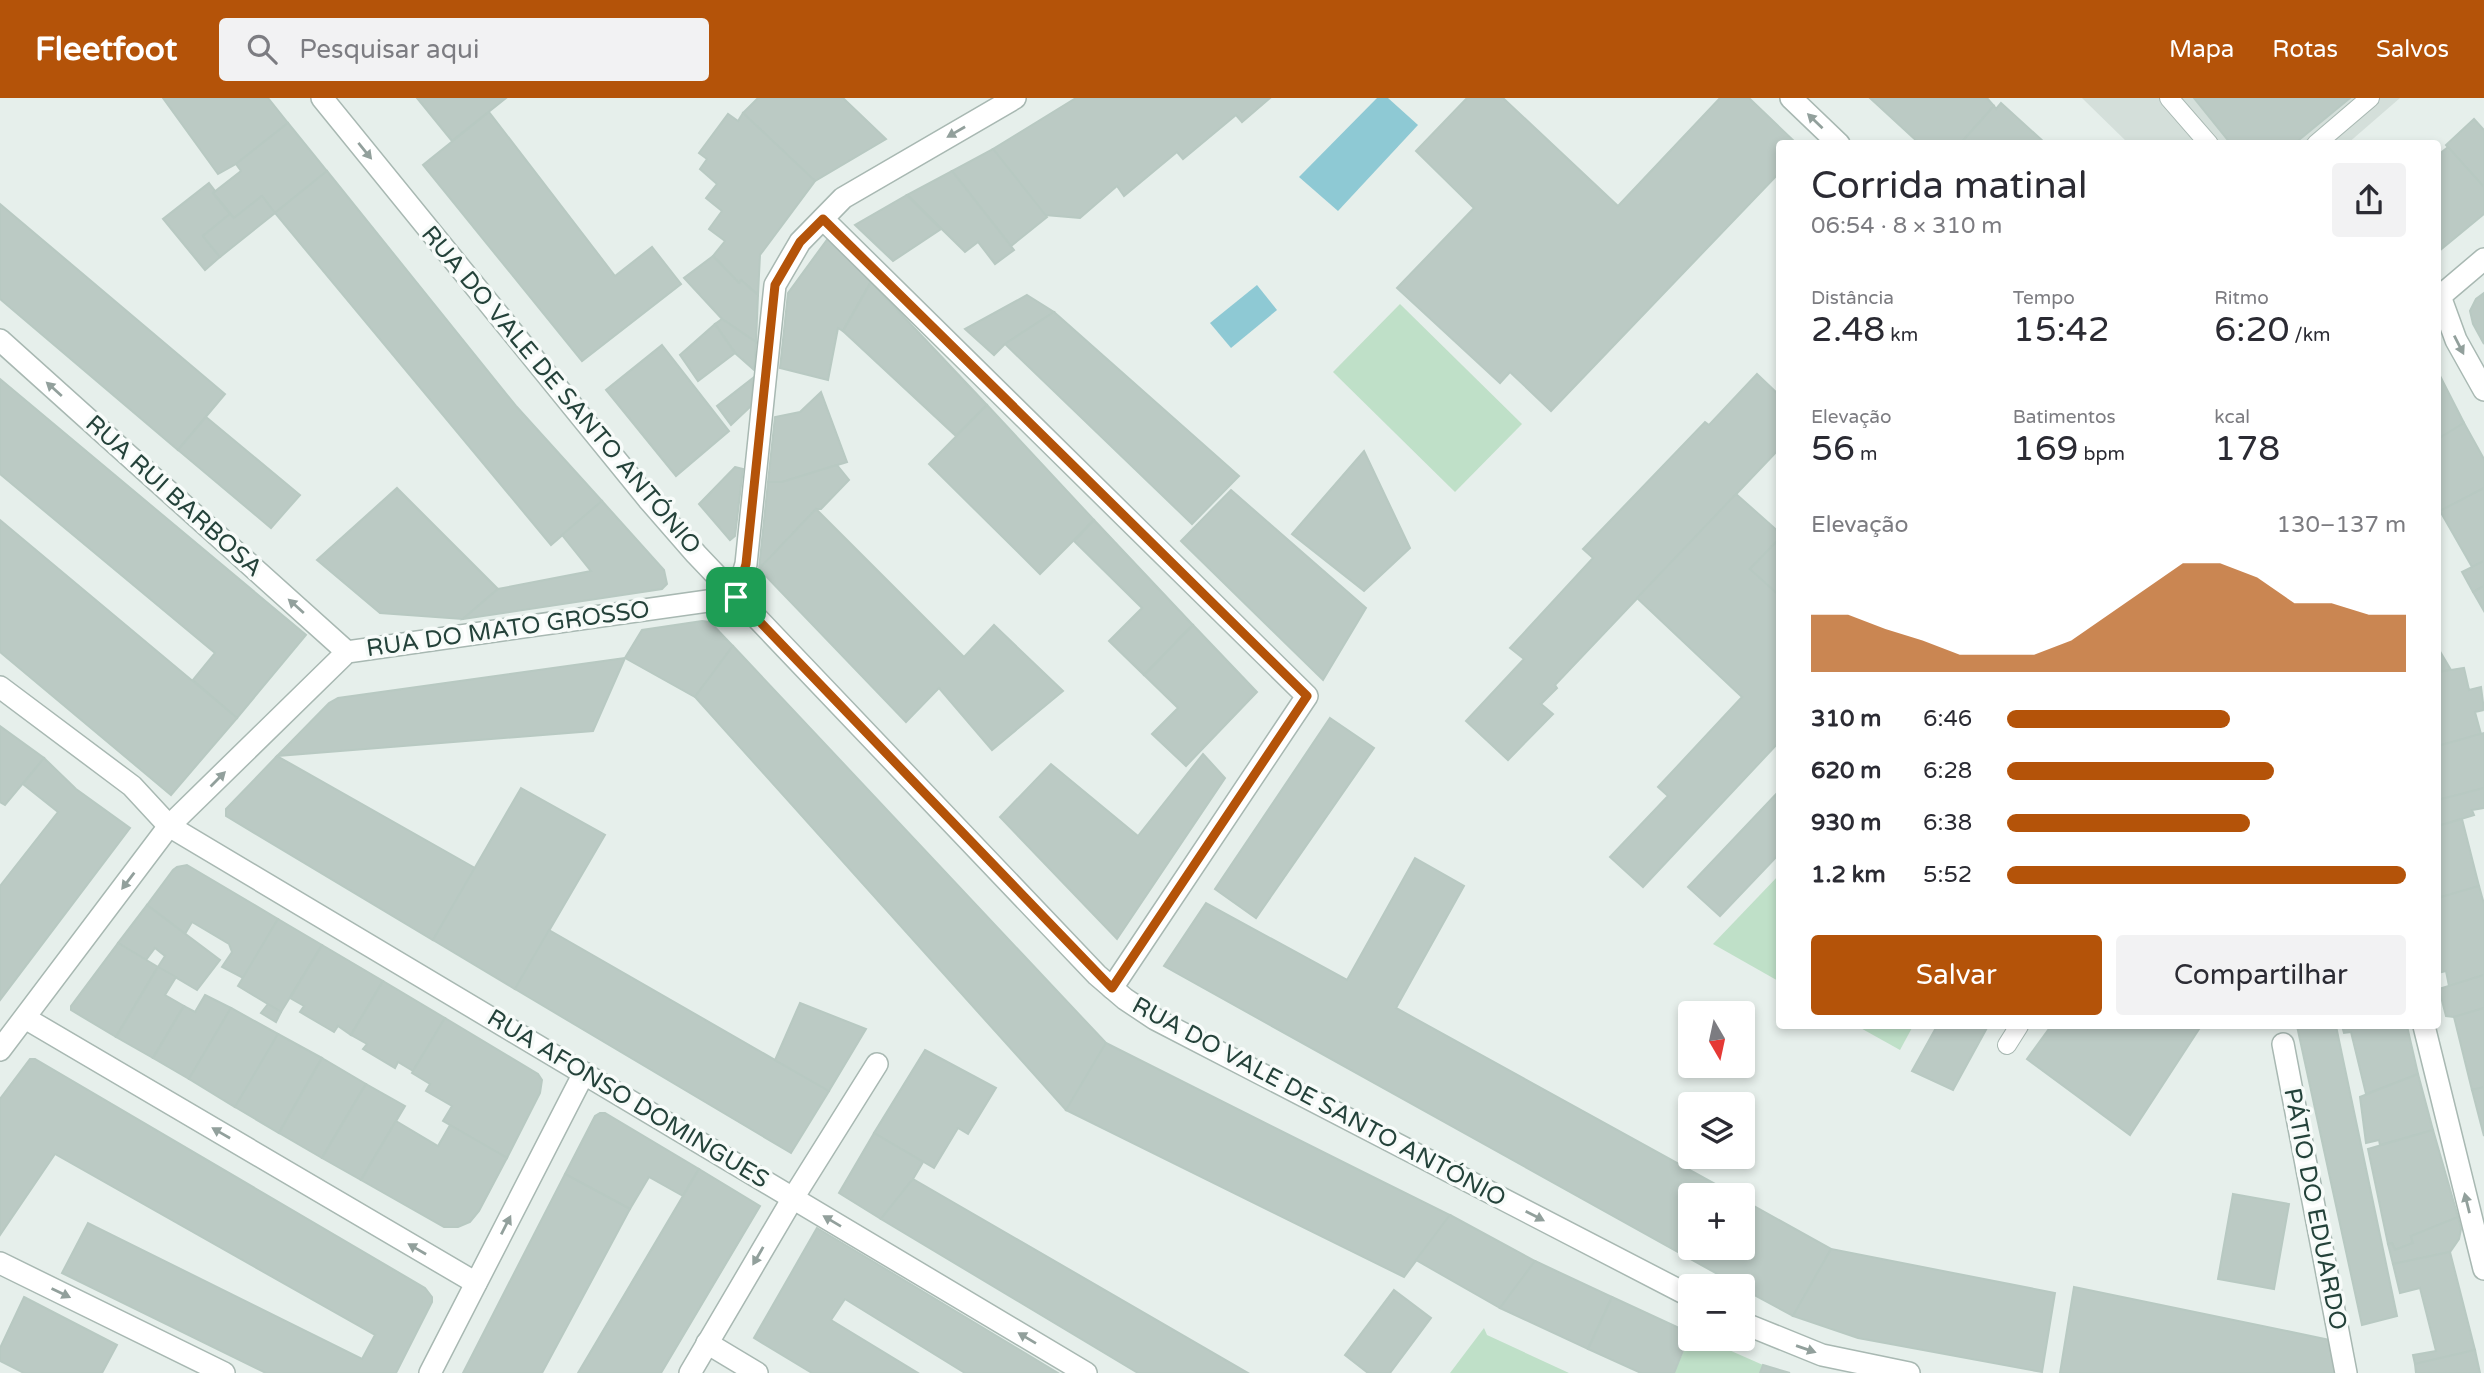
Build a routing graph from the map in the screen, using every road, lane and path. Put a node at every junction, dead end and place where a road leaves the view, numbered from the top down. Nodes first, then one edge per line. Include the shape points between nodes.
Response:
1 (321, 98) edge
2 (1015, 98) edge
3 (1791, 98) edge
4 (2169, 98) edge
5 (2370, 98) edge
6 (1835, 140) edge
7 (2206, 140) edge
8 (2321, 140) edge
9 (823, 219) junction
10 (2484, 259) edge
11 (2441, 295) edge
12 (2441, 302) edge
13 (0, 340) edge
14 (2484, 390) edge
15 (736, 597) junction
16 (347, 652) junction
17 (0, 687) edge
18 (169, 826) junction
19 (1112, 988) junction
20 (25, 1018) junction
21 (2017, 1029) edge
22 (2425, 1029) edge
23 (2283, 1044) dead end
24 (2007, 1045) dead end
25 (0, 1050) edge
26 (877, 1064) dead end
27 (584, 1073) junction
28 (793, 1198) junction
29 (0, 1263) edge
30 (2484, 1269) edge
31 (476, 1283) junction
32 (1678, 1290) edge
33 (1755, 1328) edge
34 (708, 1343) junction
35 (223, 1373) edge
36 (430, 1373) edge
37 (690, 1373) edge
38 (757, 1373) edge
39 (1086, 1373) edge
40 (1909, 1373) edge
41 (2346, 1373) edge

1 -> 15 street, RUA DO VALE DE SANTO ANTÓNIO via 648,499
2 -> 9 street via 844,198
6 -> 3 street
4 - 7 lane
5 - 8 lane
9 - 15 street via 800,242 775,285 746,564
9 - 19 street via 1307,696
10 - 11 street
12 -> 14 street
16 -> 13 street, RUA RUI BARBOSA
15 - 16 street, RUA DO MATO GROSSO
15 - 19 street, RUA DO VALE DE SANTO ANTÓNIO
18 -> 16 street, RUA DO MATO GROSSO
17 - 18 street, RUA AFONSO DOMINGUES via 132,786
18 -> 20 street, RUA DO MATO GROSSO
18 - 27 street, RUA AFONSO DOMINGUES
19 -> 32 street, RUA DO VALE DE SANTO ANTÓNIO via 1155,1019
20 - 25 street, RUA DO MATO GROSSO
31 -> 20 street
21 - 24 lane
30 -> 22 street
23 - 41 street, PÁTIO DO EDUARDO
26 - 28 street
27 - 28 street, RUA AFONSO DOMINGUES
31 -> 27 street
28 -> 34 street
39 -> 28 street, RUA AFONSO DOMINGUES
29 -> 35 street
31 - 36 street
33 -> 40 street via 1822,1355
34 - 37 street
34 - 38 street

